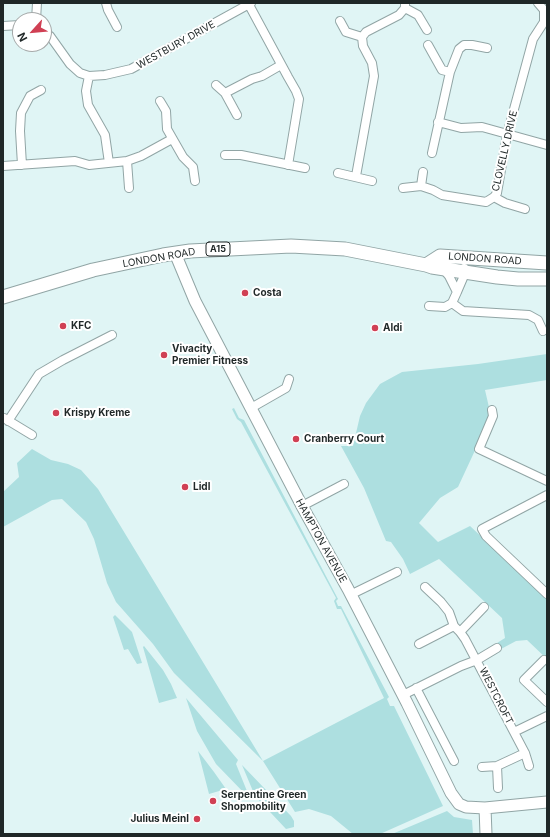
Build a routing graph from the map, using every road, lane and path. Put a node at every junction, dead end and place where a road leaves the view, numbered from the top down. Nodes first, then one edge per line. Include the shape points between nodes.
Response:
1 (106, 3) edge
2 (249, 3) edge
3 (538, 3) edge
4 (405, 6) edge
5 (546, 9) edge
6 (340, 21) dead end
7 (117, 27) dead end
8 (427, 30) dead end
9 (362, 37) junction
10 (52, 39) edge
11 (428, 45) dead end
12 (487, 48) dead end
13 (281, 65) junction
14 (450, 72) junction
15 (89, 76) junction
16 (216, 85) dead end
17 (41, 90) dead end
18 (225, 93) junction
19 (160, 101) dead end
20 (237, 115) dead end
21 (438, 122) junction
22 (507, 135) junction
23 (172, 139) junction
24 (547, 146) edge
25 (432, 153) dead end
26 (225, 155) dead end
27 (127, 161) junction
28 (109, 163) junction
29 (22, 165) junction
30 (288, 165) junction
31 (3, 166) edge
32 (305, 168) dead end
33 (338, 172) dead end
34 (423, 172) dead end
35 (356, 176) junction
36 (195, 181) dead end
37 (372, 181) dead end
38 (421, 186) junction
39 (129, 188) dead end
40 (403, 188) dead end
41 (494, 197) junction
42 (525, 209) dead end
43 (175, 253) junction
44 (466, 258) junction
45 (547, 263) edge
46 (426, 265) junction
47 (444, 270) junction
48 (464, 272) junction
49 (547, 279) edge
50 (457, 292) junction
51 (7, 295) edge
52 (452, 303) junction
53 (429, 306) dead end
54 (543, 331) dead end
55 (112, 334) dead end
56 (289, 380) dead end
57 (251, 408) junction
58 (492, 410) dead end
59 (5, 419) edge
60 (32, 435) dead end
61 (547, 481) edge
62 (344, 484) dead end
63 (547, 495) edge
64 (302, 506) junction
65 (397, 572) dead end
66 (425, 587) dead end
67 (547, 594) edge
68 (350, 595) junction
69 (484, 607) dead end
70 (454, 626) junction
71 (460, 632) junction
72 (419, 644) dead end
73 (497, 648) dead end
74 (477, 660) junction
75 (544, 660) dead end
76 (416, 688) junction
77 (403, 695) junction
78 (547, 702) edge
79 (547, 716) edge
80 (514, 732) junction
81 (525, 753) junction
82 (454, 761) dead end
83 (496, 766) junction
84 (529, 766) dead end
85 (482, 767) dead end
86 (498, 788) dead end
87 (547, 802) edge
88 (485, 808) junction
89 (486, 834) edge

1 - 7 street
2 - 13 street
2 - 15 street, WESTBURY DRIVE via 131,69
3 - 5 street, CLOVELLY DRIVE
4 - 8 street via 418,15
4 - 9 street via 398,15 366,32
5 - 22 street, CLOVELLY DRIVE via 544,22 533,39
6 - 9 street via 346,32
9 - 35 street via 374,76
10 - 15 street via 70,64 80,73
11 - 14 street via 442,70
12 - 14 street via 464,45 459,49
13 - 18 street
13 - 30 street via 299,99
14 - 21 street
15 - 28 street via 86,91 88,105 105,135
16 - 18 street
17 - 29 street via 30,96 21,113 17,131
18 - 20 street
19 - 23 street via 166,111 167,129
21 - 22 street via 461,128 482,127
21 - 25 street
22 - 24 street
22 - 41 street, CLOVELLY DRIVE via 497,193
23 - 27 street via 142,156
23 - 36 street via 193,167
26 - 30 street via 241,155
27 - 28 street
27 - 39 street
28 - 29 street via 89,165 75,161
29 - 31 street
30 - 32 street
33 - 35 street
34 - 38 street
35 - 37 street
38 - 40 street, CLOVELLY DRIVE
38 - 41 street, CLOVELLY DRIVE via 442,195 486,202
41 - 42 street
43 - 46 main road, LONDON ROAD / A15 via 291,246 346,249
43 - 51 main road, LONDON ROAD / A15 via 93,270
43 - 57 street, HAMPTON AVENUE via 195,301
44 - 45 main road, LONDON ROAD
44 - 46 main road, LONDON ROAD via 440,256
44 - 48 street
46 - 47 main road, LONDON ROAD / A15
47 - 48 main road, LONDON ROAD / A15
47 - 50 street
48 - 49 main road, LONDON ROAD / A15 via 518,279
48 - 50 street
50 - 52 street
52 - 53 street via 445,307
52 - 54 street via 462,311 529,315 538,320
55 - 59 street via 39,374
56 - 57 street via 286,388
57 - 64 street, HAMPTON AVENUE
58 - 61 street via 493,416 479,449
59 - 60 street
62 - 64 street
63 - 67 street via 482,529 486,536
64 - 68 street, HAMPTON AVENUE
65 - 68 street
66 - 70 street, WESTCROFT via 441,602
68 - 77 street, HAMPTON AVENUE
69 - 71 street
70 - 71 street, WESTCROFT
70 - 72 street
71 - 74 street, WESTCROFT
73 - 74 street
74 - 76 street
74 - 80 street, WESTCROFT
75 - 78 street via 524,680
76 - 77 street
76 - 82 street
77 - 88 street, HAMPTON AVENUE via 455,799 466,807
79 - 80 street, WESTCROFT
80 - 81 street, WESTCROFT
81 - 83 street
81 - 84 street, WESTCROFT
83 - 85 street
83 - 86 street
87 - 88 street, HAMPTON AVENUE
88 - 89 street

